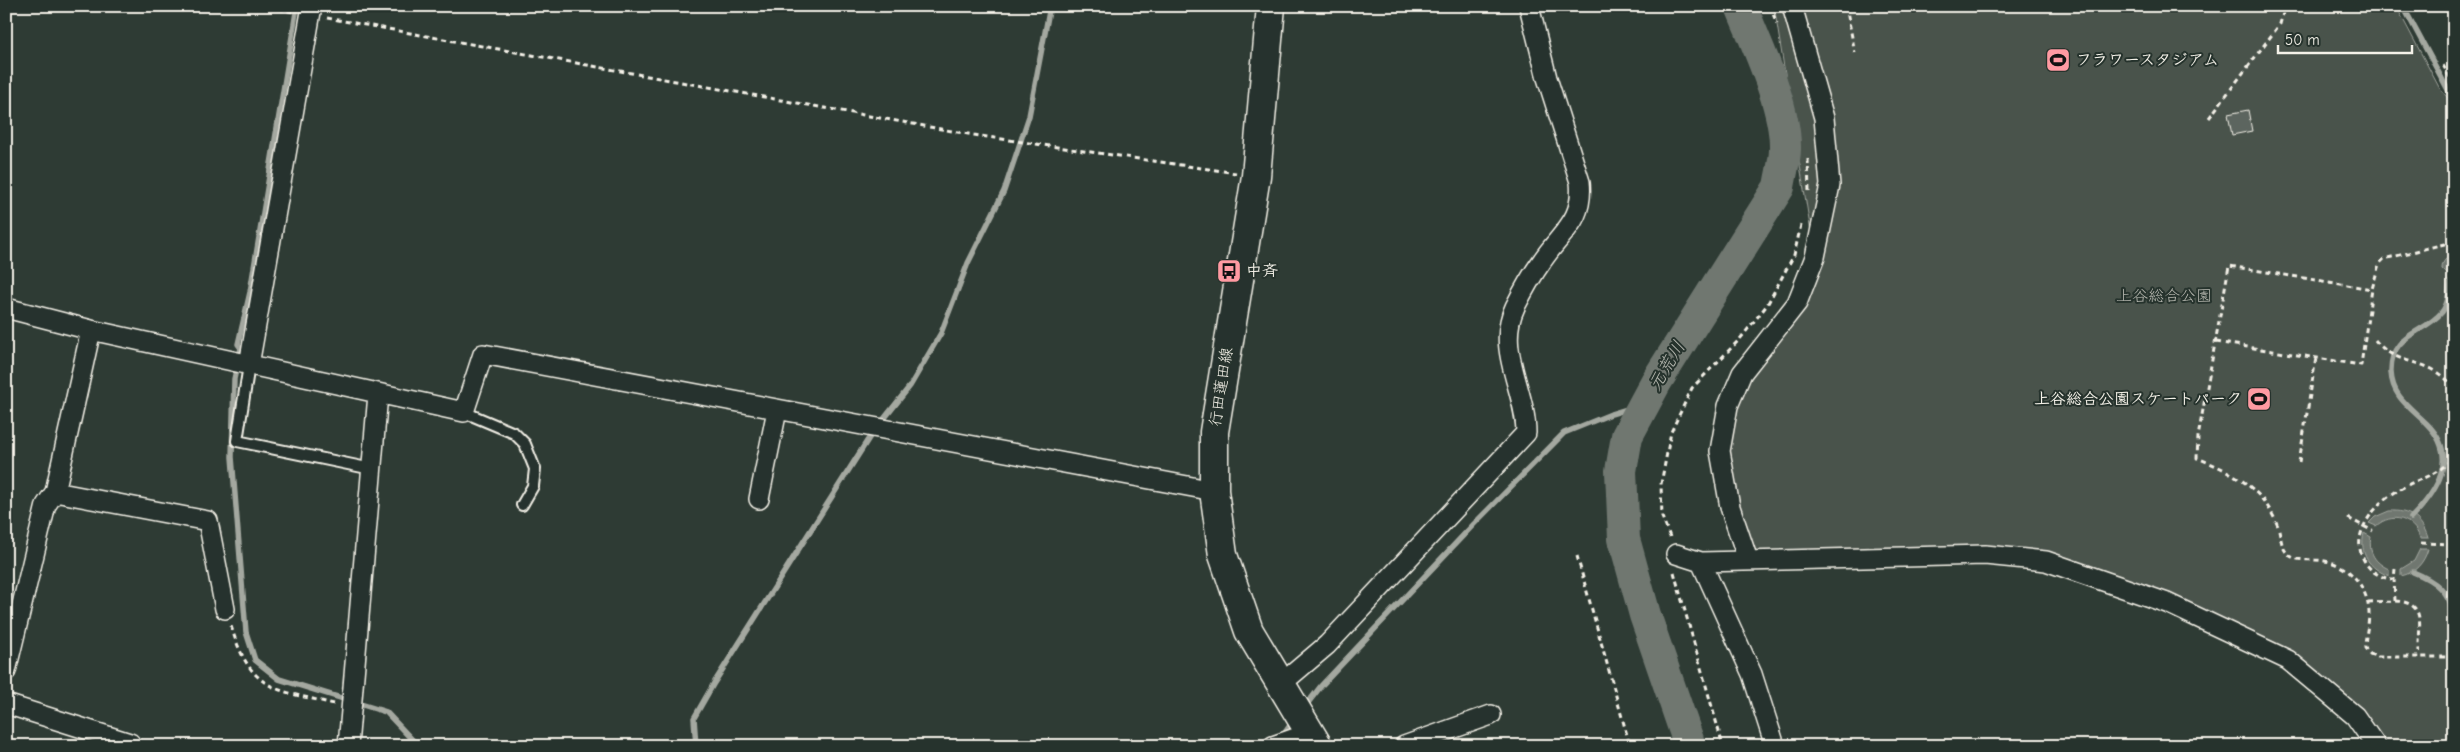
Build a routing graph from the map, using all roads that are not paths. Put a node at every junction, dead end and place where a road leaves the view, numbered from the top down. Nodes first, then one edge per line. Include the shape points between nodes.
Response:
1 (1271, 6) edge
2 (1529, 6) edge
3 (1792, 6) edge
4 (311, 11) edge
5 (6, 308) edge
6 (91, 330) junction
7 (248, 365) junction
8 (378, 394) junction
9 (777, 410) junction
10 (464, 412) junction
11 (372, 469) junction
12 (1214, 491) junction
13 (55, 492) junction
14 (758, 500) dead end
15 (522, 505) dead end
16 (1676, 554) road end
17 (1748, 560) junction
18 (1701, 562) junction
19 (225, 609) road end
20 (6, 671) edge
21 (1281, 684) junction
22 (6, 704) edge
23 (1491, 715) dead end
24 (1314, 739) edge
25 (130, 746) edge
26 (348, 746) edge
27 (1273, 746) edge
28 (1404, 746) edge
29 (1775, 746) edge
30 (2376, 746) edge

1 - 12 main road, 行田蓮田線 via 1256,176 1214,432
2 - 21 street via 1547,78 1580,182 1582,200 1575,218 1542,261 1514,308 1507,337 1526,418 1526,433 1327,645
3 - 17 street via 1824,118 1830,185 1815,257 1797,303 1742,373 1728,406 1720,451 1730,507
4 - 7 street
5 - 6 street
6 - 7 street
6 - 13 street
7 - 8 street
7 - 11 lane via 237,441
8 - 10 street
8 - 11 street
9 - 10 street via 483,354
9 - 12 street
9 - 14 street
10 - 15 lane via 514,433 525,444 536,469 533,486
11 - 26 street
12 - 21 main road, 行田蓮田線 via 1223,555 1249,631
13 - 19 street via 208,521
13 - 20 street via 46,505
16 - 18 street
17 - 18 street
17 - 30 street via 1985,555 2046,560 2166,603 2288,660 2355,716
18 - 29 street via 1752,674
21 - 24 main road, 行田蓮田線
22 - 25 street via 130,743
23 - 28 street
24 - 27 street

